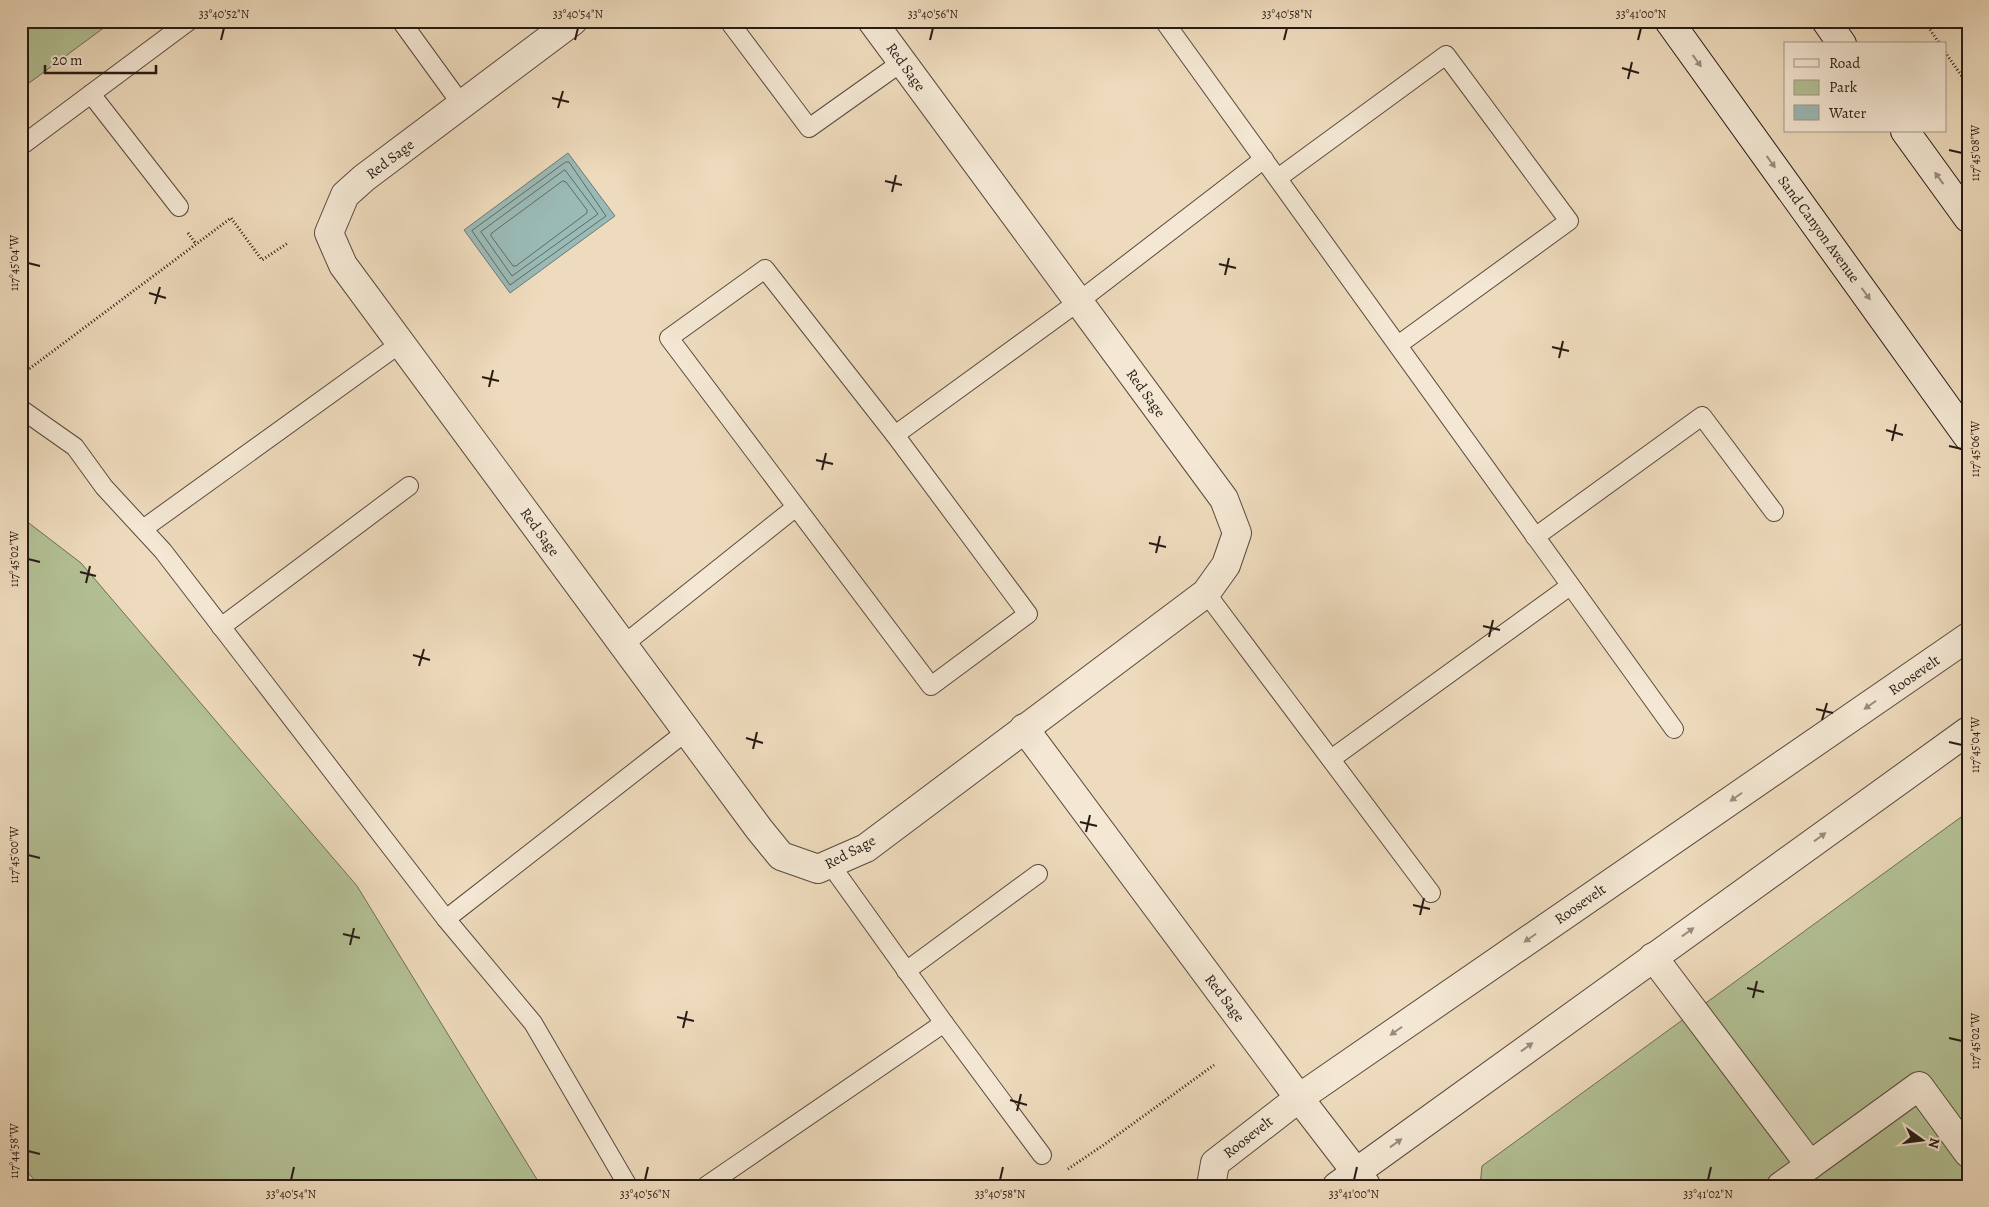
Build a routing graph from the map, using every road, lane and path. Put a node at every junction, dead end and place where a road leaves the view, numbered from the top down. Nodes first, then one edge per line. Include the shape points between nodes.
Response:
1 (189, 21) edge
2 (401, 21) edge
3 (573, 21) edge
4 (872, 21) edge
5 (1164, 21) edge
6 (1669, 21) edge
7 (1826, 21) edge
8 (1924, 21) edge
9 (731, 24) dead end
10 (1841, 42) edge
11 (1939, 42) edge
12 (1946, 53) edge
13 (902, 62) junction
14 (1968, 85) edge
15 (91, 94) junction
16 (462, 104) junction
17 (1906, 132) edge
18 (21, 146) edge
19 (1264, 160) junction
20 (1278, 178) junction
21 (179, 207) dead end
22 (1968, 218) edge
23 (288, 243) dead end
24 (1078, 302) junction
25 (401, 343) junction
26 (1398, 345) junction
27 (21, 375) edge
28 (21, 409) edge
29 (895, 435) junction
30 (1968, 437) edge
31 (409, 486) dead end
32 (796, 507) junction
33 (1774, 512) dead end
34 (143, 529) junction
35 (1535, 537) junction
36 (1570, 586) junction
37 (1206, 593) junction
38 (221, 627) junction
39 (1968, 637) edge
40 (623, 645) junction
41 (1024, 728) junction
42 (1674, 729) dead end
43 (687, 731) junction
44 (1968, 731) edge
45 (1331, 759) junction
46 (830, 864) junction
47 (1038, 874) dead end
48 (1431, 893) dead end
49 (446, 919) junction
50 (1653, 957) junction
51 (906, 971) junction
52 (944, 1024) junction
53 (1214, 1065) dead end
54 (1299, 1098) junction
55 (1968, 1153) edge
56 (1042, 1155) dead end
57 (1810, 1165) junction
58 (1061, 1174) dead end
59 (1353, 1181) edge
60 (628, 1186) edge
61 (706, 1186) edge
62 (1211, 1186) edge
63 (1781, 1186) edge

1 - 15 lane
2 - 16 lane
3 - 16 street, Red Sage
4 - 13 street, Red Sage
5 - 19 lane
6 -> 30 street, Sand Canyon Avenue
7 - 10 street
8 - 11 path
9 - 13 lane via 809,128
12 - 14 path
13 - 24 street, Red Sage
15 - 18 lane
15 - 21 lane
16 - 25 street, Red Sage via 345,195 329,233 344,265
22 -> 17 street
19 - 20 lane
19 - 24 lane
20 - 26 lane
20 - 26 lane via 1446,55 1569,221
23 - 27 path via 262,260 231,218
24 - 29 lane
24 - 37 street, Red Sage via 1224,499 1237,533 1226,565
25 - 34 lane
25 - 40 street, Red Sage
26 - 35 lane
28 - 34 lane via 74,446 104,487
29 - 32 lane via 764,269 669,338
29 - 32 lane via 1028,614 931,686
31 - 38 lane
32 - 40 lane
33 - 35 lane via 1702,416
34 - 38 lane
35 - 36 lane
36 - 42 lane
36 - 45 lane
37 - 41 street, Red Sage
37 - 45 lane
38 - 49 lane
39 -> 54 street, Roosevelt
40 - 43 street, Red Sage
41 - 46 street, Red Sage via 866,848
41 - 54 street, Red Sage
43 - 46 street, Red Sage via 781,856 818,869
43 - 49 lane
50 -> 44 street
45 - 48 lane
46 - 51 lane
47 - 51 lane
49 - 60 lane via 533,1023
50 - 57 street
59 -> 50 street
51 - 52 lane
52 - 56 lane
52 - 61 lane
53 - 58 path
54 - 59 street, Red Sage
54 - 62 street, Roosevelt via 1215,1162
55 - 57 street via 1919,1086
57 - 63 street

